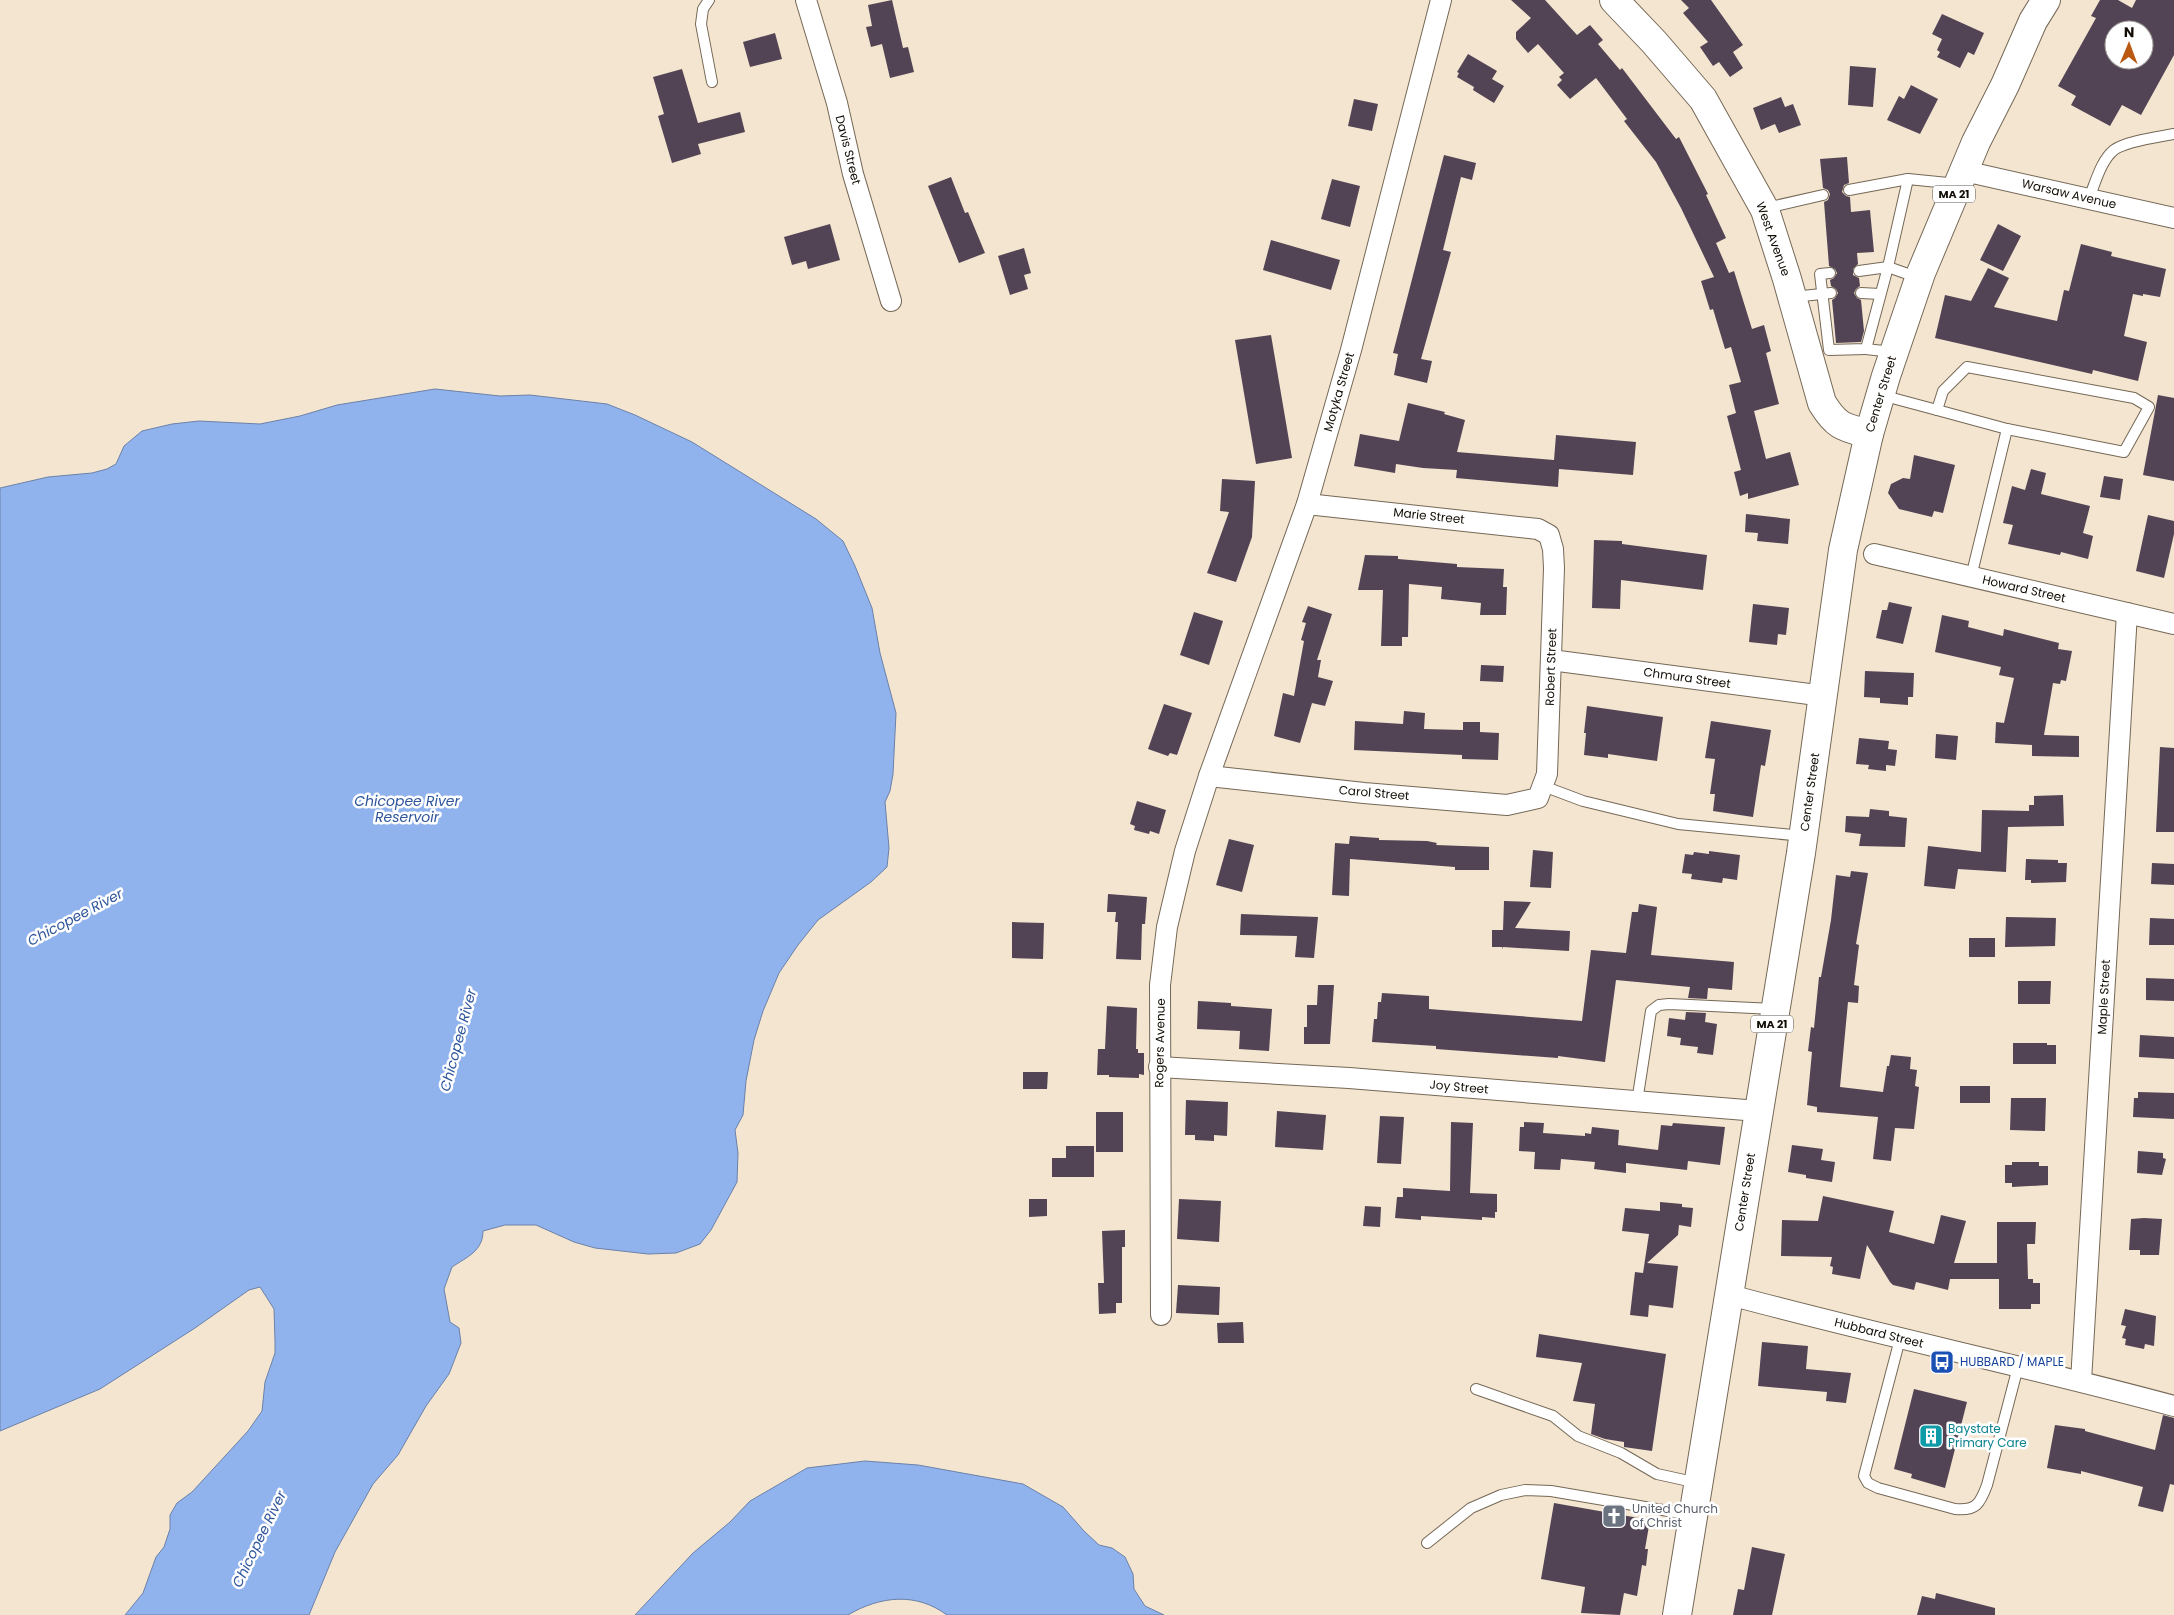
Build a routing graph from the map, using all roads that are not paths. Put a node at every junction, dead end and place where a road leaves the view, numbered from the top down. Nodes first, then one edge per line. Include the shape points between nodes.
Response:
1 (709, 0) edge
2 (806, 0) edge
3 (1441, 0) edge
4 (1614, 0) edge
5 (2046, 0) edge
6 (712, 82) dead end
7 (2174, 134) edge
8 (1962, 177) junction
9 (1908, 179) junction
10 (1849, 190) dead end
11 (1823, 195) dead end
12 (2088, 198) junction
13 (1764, 208) junction
14 (2174, 218) edge
15 (1888, 267) junction
16 (1859, 271) dead end
17 (1830, 273) dead end
18 (1919, 278) junction
19 (1861, 293) dead end
20 (1827, 294) junction
21 (1880, 294) junction
22 (1792, 297) junction
23 (891, 300) dead end
24 (1866, 349) junction
25 (1894, 352) junction
26 (1880, 395) junction
27 (1937, 410) junction
28 (2008, 429) junction
29 (1869, 434) junction
30 (1307, 504) junction
31 (1549, 535) joint
32 (1874, 554) dead end
33 (1971, 577) junction
34 (2127, 613) junction
35 (2174, 624) edge
36 (1551, 660) junction
37 (1824, 696) junction
38 (1208, 776) junction
39 (1540, 792) junction
40 (1803, 836) junction
41 (1775, 1009) junction
42 (1159, 1067) junction
43 (1637, 1102) junction
44 (1758, 1111) junction
45 (1730, 1295) junction
46 (1161, 1315) dead end
47 (1900, 1339) junction
48 (2018, 1366) junction
49 (2081, 1381) junction
50 (1476, 1389) dead end
51 (2174, 1406) edge
52 (1699, 1483) junction
53 (1694, 1515) junction
54 (1427, 1544) dead end
55 (1677, 1615) edge

1 - 6 lane via 703,9 701,24
2 - 23 street, Davis Street
3 - 30 street, Motyka Street via 1353,343
4 - 13 main road, West Avenue via 1703,99
5 - 8 main road, Center Street / MA 21 via 2033,21
7 - 12 lane via 2114,150
8 - 9 lane
8 - 12 street, Warsaw Avenue
8 - 18 main road, Center Street / MA 21
9 - 10 lane
9 - 15 lane
11 - 13 lane
12 - 14 street, Warsaw Avenue
13 - 22 main road, West Avenue
15 - 16 lane
15 - 18 lane
15 - 21 lane
17 - 20 lane via 1820,274
18 - 25 main road, Center Street / MA 21
19 - 21 lane
20 - 22 lane
20 - 24 lane via 1829,350
21 - 24 lane via 1868,320
22 - 29 main road, West Avenue via 1822,403 1838,424
24 - 25 lane
25 - 26 main road, Center Street / MA 21
26 - 27 lane
26 - 29 main road, Center Street / MA 21
27 - 28 lane
27 - 28 lane via 1942,391 1967,367 2134,398 2149,407 2124,452
28 - 33 lane
29 - 37 main road, Center Street / MA 21 via 1843,550
30 - 31 street, Marie Street via 1538,528
30 - 38 street, Motyka Street
31 - 36 street, Robert Street via 1554,568
32 - 33 street, Howard Street
33 - 34 street, Howard Street
34 - 35 street, Howard Street
34 - 49 street, Maple Street
36 - 37 street, Chmura Street
36 - 39 street, Robert Street via 1547,774
37 - 40 main road, Center Street / MA 21
38 - 39 street, Carol Street via 1507,805
38 - 42 street, Rogers Avenue via 1185,851 1167,927 1160,985
39 - 40 lane via 1678,824
40 - 41 main road, Center Street / MA 21
41 - 43 lane via 1659,1005 1651,1011
41 - 44 main road, Center Street / MA 21
42 - 43 street, Joy Street via 1349,1078
42 - 46 street, Rogers Avenue
43 - 44 street, Joy Street
44 - 45 main road, Center Street / MA 21
45 - 47 street, Hubbard Street
45 - 52 main road, Center Street / MA 21
47 - 48 street, Hubbard Street
47 - 48 lane via 1864,1476 1868,1483 1878,1488 1955,1509 1967,1510 1976,1506 1983,1497
48 - 49 street, Hubbard Street
49 - 51 street, Hubbard Street
50 - 52 lane via 1553,1416 1578,1436 1621,1453 1657,1474
52 - 53 main road, Center Street / MA 21
53 - 54 lane via 1551,1491 1525,1490 1502,1494 1471,1508
53 - 55 main road, Center Street / MA 21

